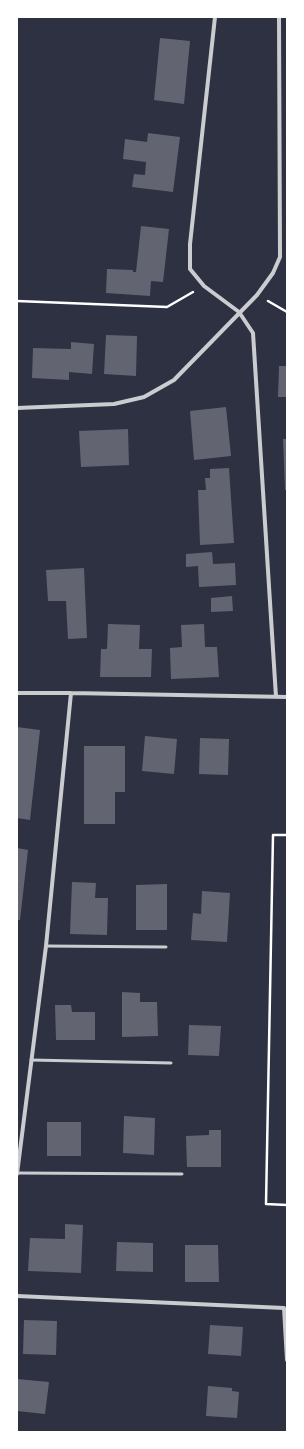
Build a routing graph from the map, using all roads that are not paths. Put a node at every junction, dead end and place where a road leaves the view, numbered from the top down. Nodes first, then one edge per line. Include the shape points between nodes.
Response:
1 (215, 17) edge
2 (279, 17) edge
3 (239, 312) junction
4 (17, 408) edge
5 (17, 693) edge
6 (71, 693) junction
7 (276, 697) junction
8 (287, 697) edge
9 (46, 946) junction
10 (166, 947) dead end
11 (31, 1060) junction
12 (171, 1063) dead end
13 (17, 1173) edge
14 (182, 1174) dead end
15 (17, 1296) edge
16 (285, 1327) edge
17 (287, 1360) edge

1 - 3 street via 190,244 190,269 204,286
2 - 3 street via 280,257 273,273 256,296
3 - 4 street via 174,380 144,397 114,404
3 - 7 street via 253,333
5 - 6 street
6 - 7 street
6 - 9 street
7 - 8 street
9 - 10 lane
9 - 11 street
11 - 12 lane
11 - 13 street
13 - 14 lane
15 - 16 street via 284,1308
16 - 17 street

